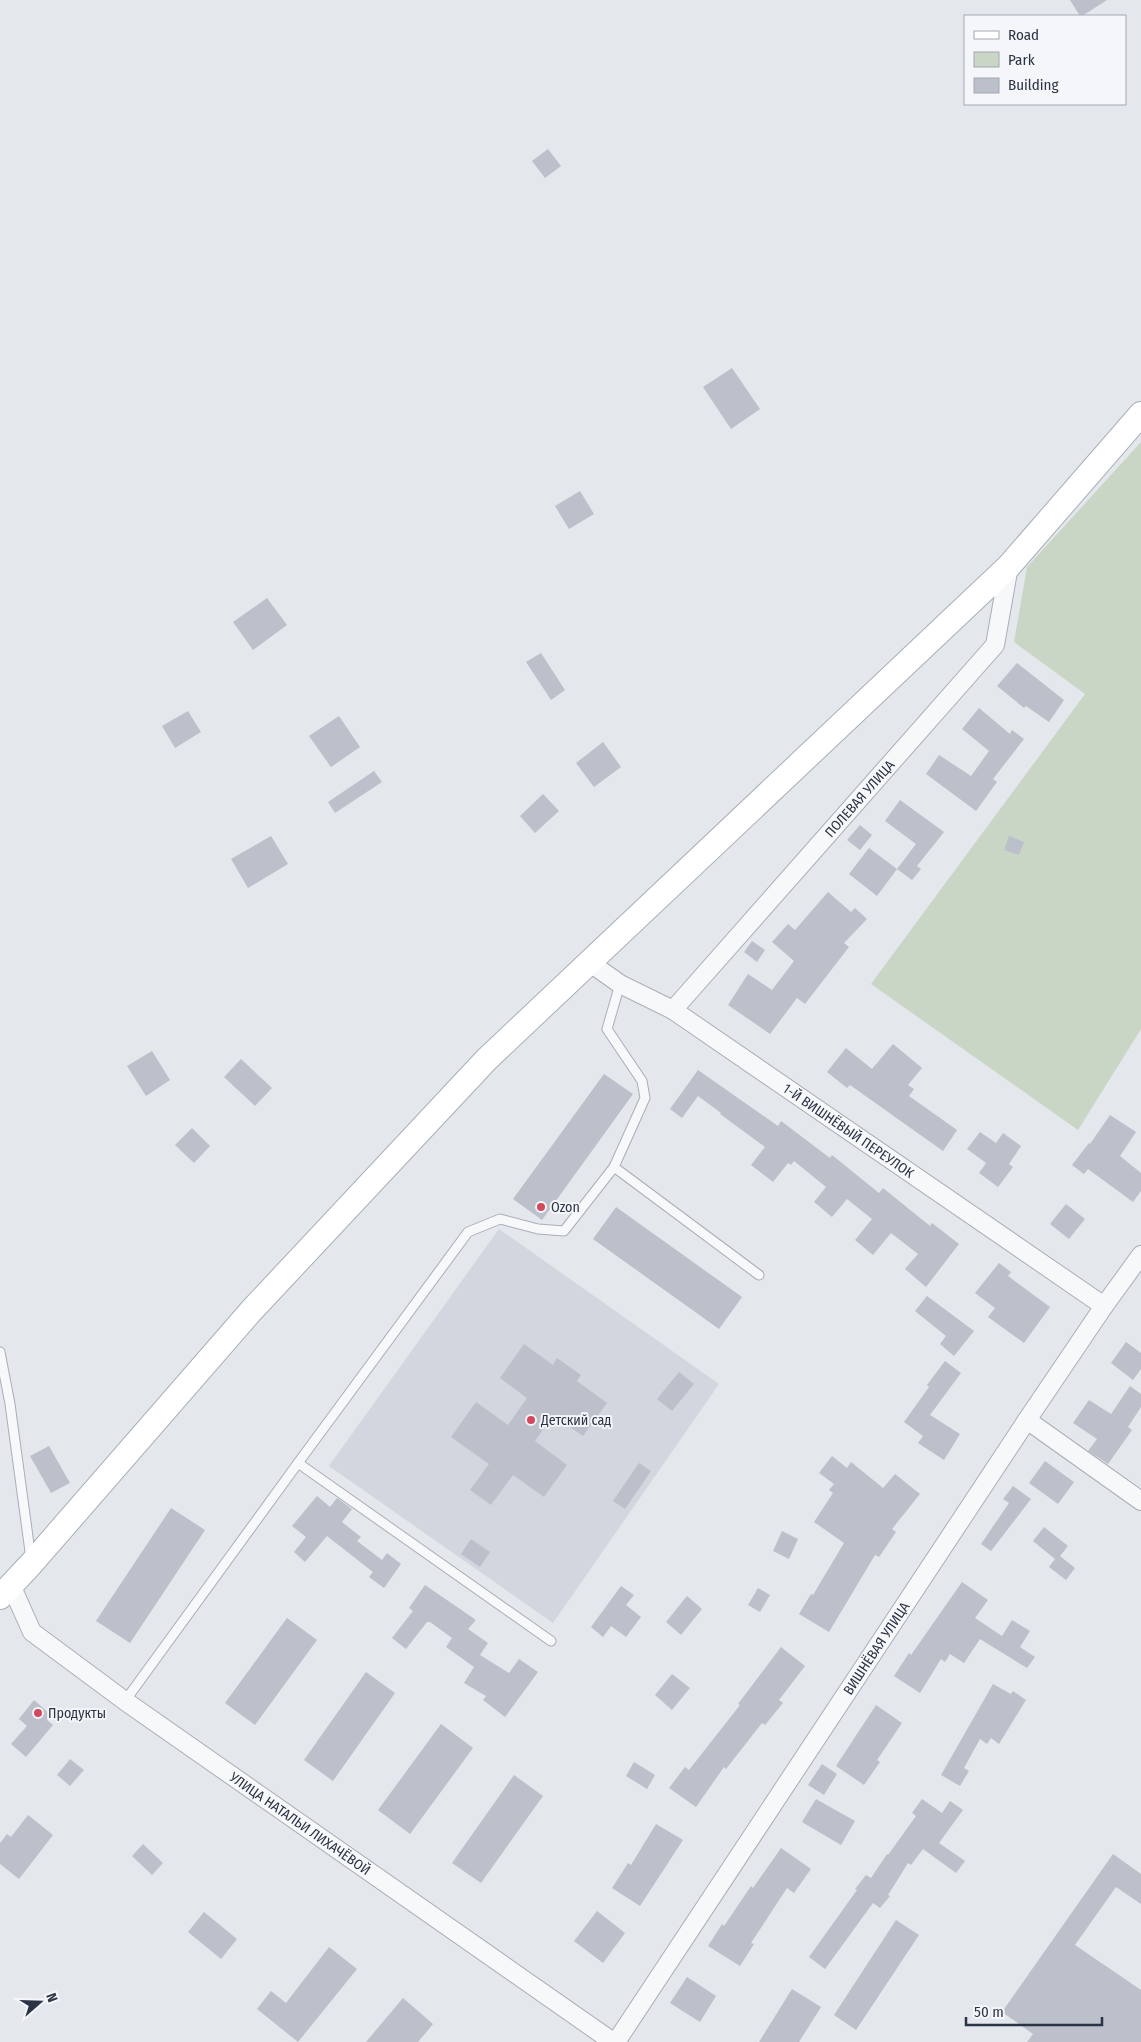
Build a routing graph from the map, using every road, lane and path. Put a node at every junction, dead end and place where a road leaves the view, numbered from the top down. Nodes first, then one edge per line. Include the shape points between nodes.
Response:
1 (1141, 414) edge
2 (1009, 566) junction
3 (589, 962) junction
4 (620, 984) junction
5 (673, 1010) junction
6 (614, 1167) junction
7 (1141, 1255) edge
8 (759, 1275) dead end
9 (1104, 1306) junction
10 (0, 1352) edge
11 (1027, 1420) junction
12 (298, 1463) junction
13 (1141, 1501) edge
14 (31, 1564) junction
15 (6, 1591) edge
16 (551, 1640) dead end
17 (125, 1701) junction
18 (615, 2042) edge

1 - 2 street
2 - 3 street
2 - 5 street, ПОЛЕВАЯ УЛИЦА via 994,645
3 - 4 street, 1-Й ВИШНЁВЫЙ ПЕРЕУЛОК
3 - 14 street via 487,1060 251,1311
4 - 5 street, 1-Й ВИШНЁВЫЙ ПЕРЕУЛОК
4 - 6 lane via 607,1029 642,1080 646,1098
5 - 9 street, 1-Й ВИШНЁВЫЙ ПЕРЕУЛОК
6 - 8 lane
6 - 12 lane via 564,1231 538,1229 500,1219 468,1232
7 - 9 street, ВИШНЁВАЯ УЛИЦА
9 - 11 street, ВИШНЁВАЯ УЛИЦА
10 - 14 lane
11 - 13 street
11 - 18 street, ВИШНЁВАЯ УЛИЦА
12 - 16 lane
12 - 17 lane
14 - 15 street
15 - 17 street, УЛИЦА НАТАЛЬИ ЛИХАЧЁВОЙ via 32,1632
17 - 18 street, УЛИЦА НАТАЛЬИ ЛИХАЧЁВОЙ

